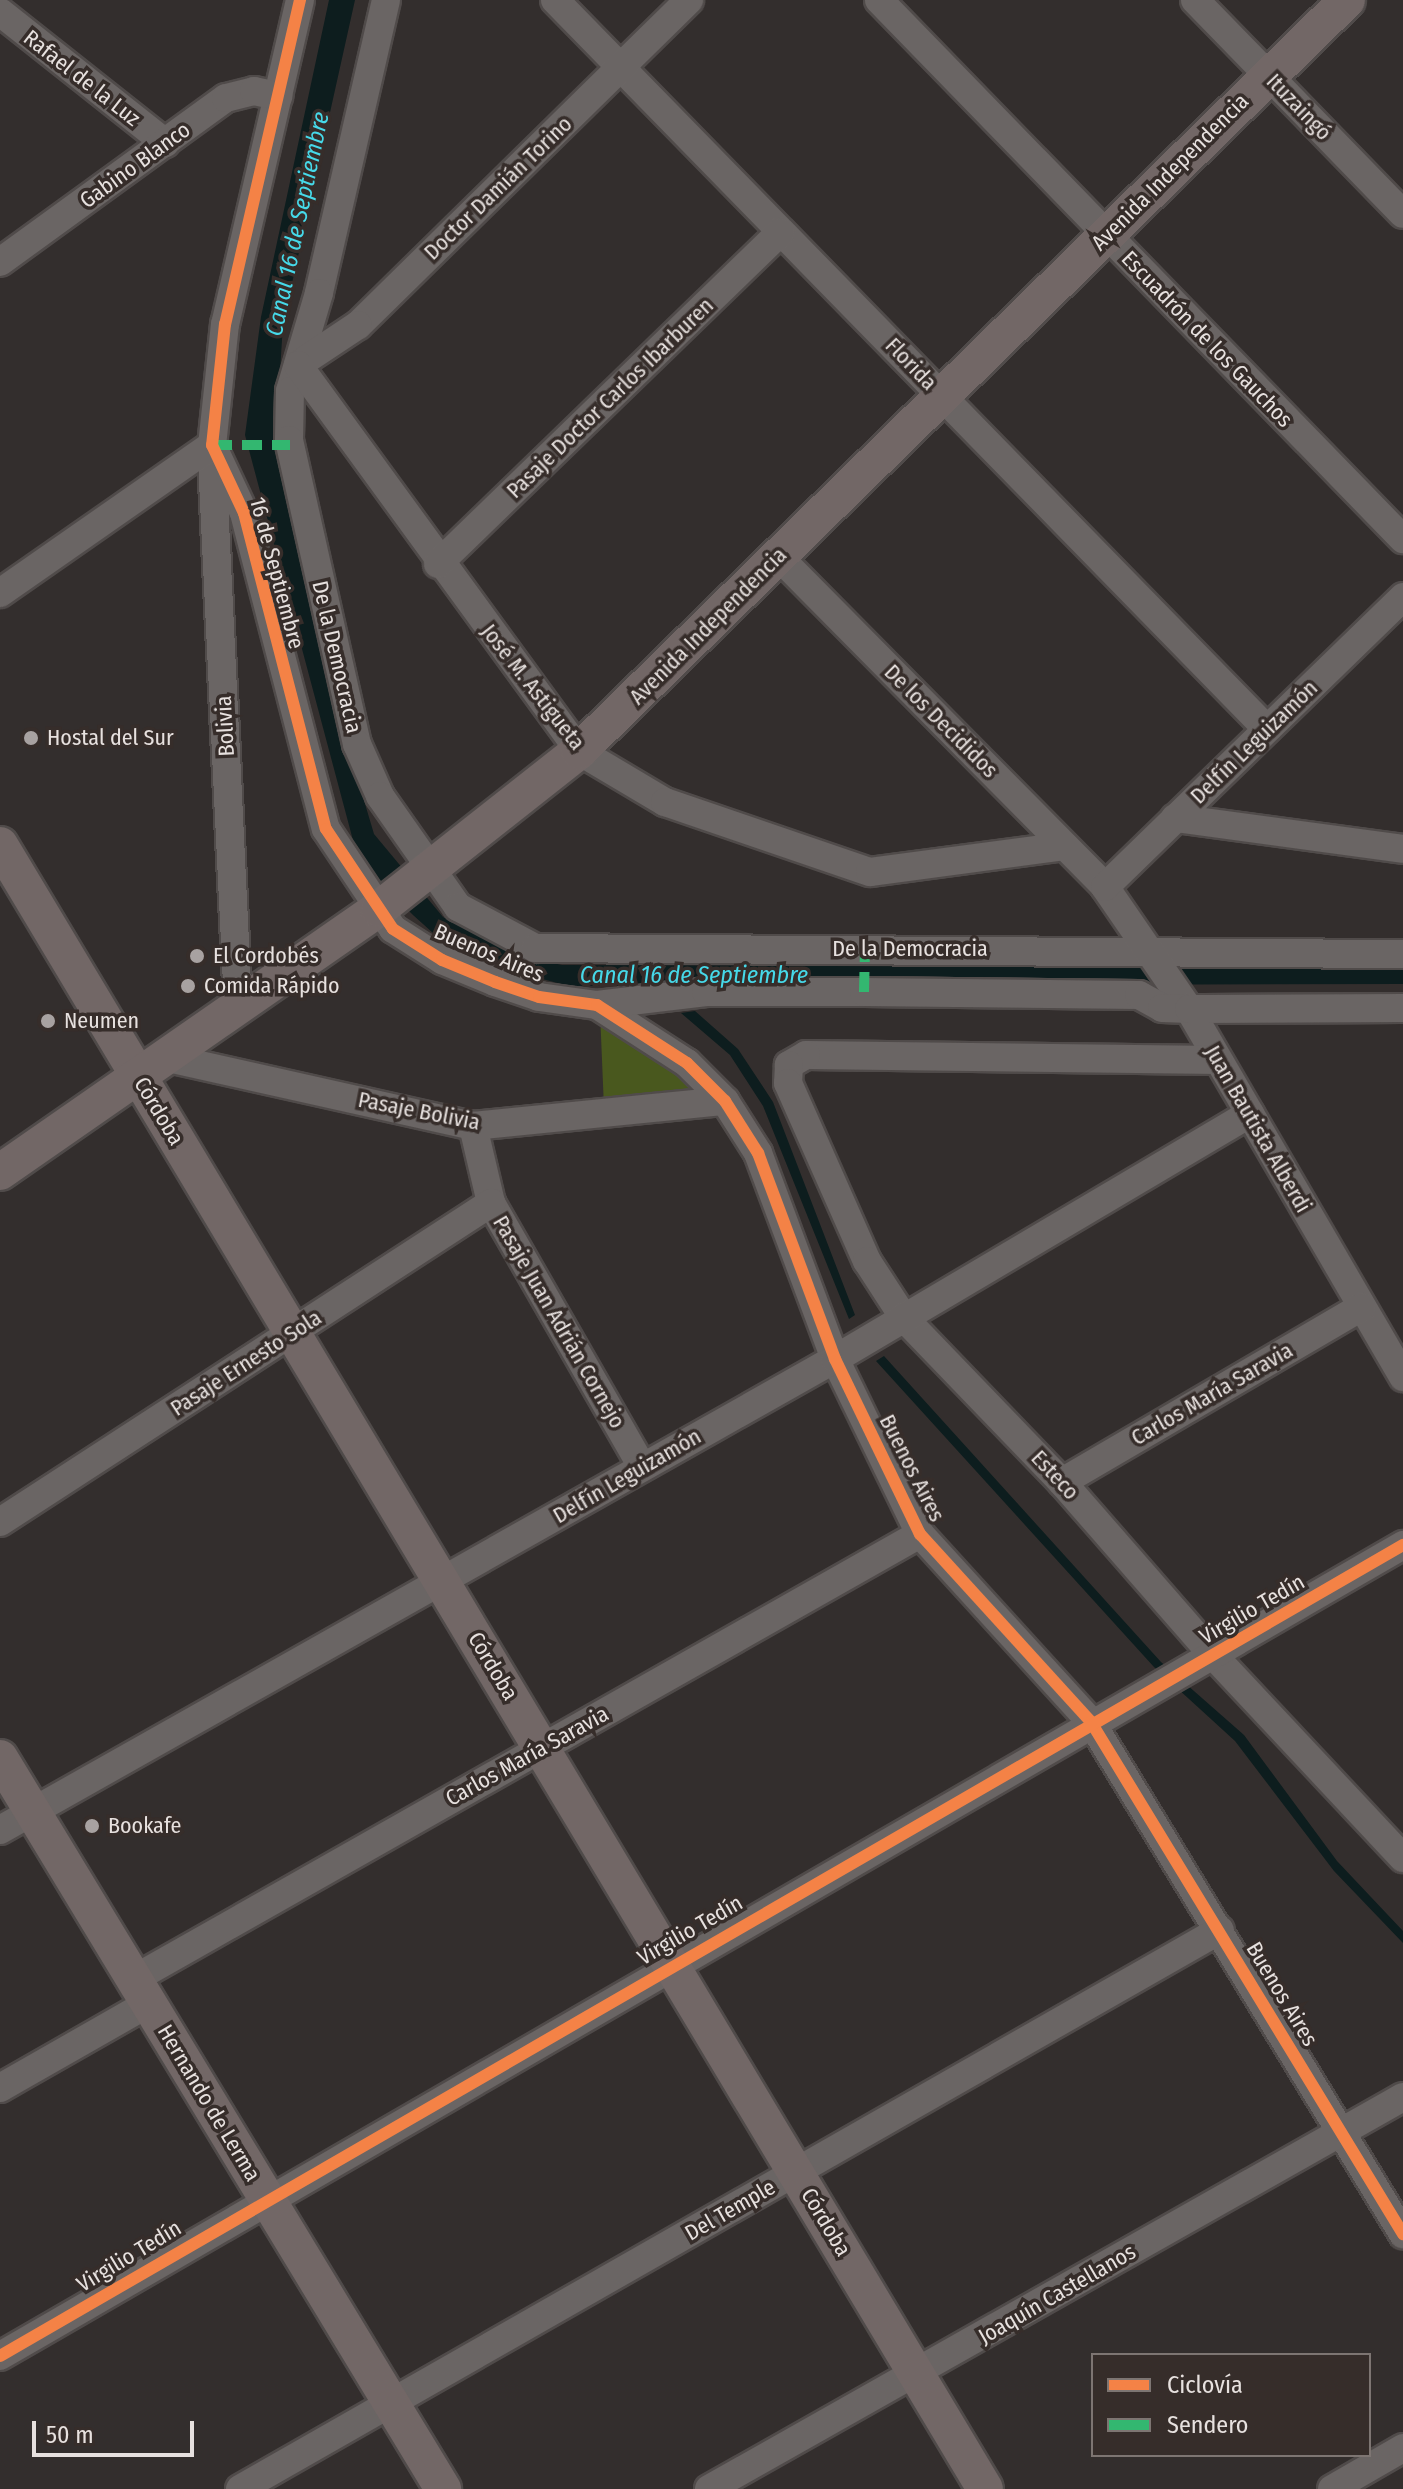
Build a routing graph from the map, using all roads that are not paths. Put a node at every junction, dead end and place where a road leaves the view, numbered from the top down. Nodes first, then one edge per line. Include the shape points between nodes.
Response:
1 (300, 0) edge
2 (386, 0) edge
3 (555, 0) edge
4 (689, 0) edge
5 (879, 0) edge
6 (1195, 0) edge
7 (1347, 0) edge
8 (0, 12) edge
9 (621, 67) junction
10 (1268, 76) junction
11 (278, 96) junction
12 (165, 143) junction
13 (1403, 214) edge
14 (781, 232) junction
15 (1106, 235) junction
16 (0, 262) edge
17 (298, 365) junction
18 (942, 397) junction
19 (212, 445) junction
20 (1403, 539) edge
21 (778, 556) junction
22 (438, 564) junction
23 (0, 593) edge
24 (1403, 597) edge
25 (1267, 729) junction
26 (579, 751) junction
27 (1175, 818) junction
28 (0, 845) edge
29 (1064, 846) junction
30 (1403, 849) edge
31 (430, 870) junction
32 (1105, 887) junction
33 (379, 909) junction
34 (1150, 949) junction
35 (1403, 954) edge
36 (597, 1005) junction
37 (238, 1006) junction
38 (1403, 1008) edge
39 (1189, 1009) junction
40 (1218, 1060) junction
41 (151, 1066) junction
42 (725, 1101) junction
43 (1250, 1114) junction
44 (473, 1126) junction
45 (0, 1172) edge
46 (491, 1203) junction
47 (1362, 1307) junction
48 (904, 1318) junction
49 (293, 1334) junction
50 (835, 1359) junction
51 (1403, 1377) edge
52 (642, 1467) junction
53 (1062, 1482) junction
54 (0, 1522) edge
55 (920, 1534) junction
56 (1403, 1545) edge
57 (443, 1581) junction
58 (1203, 1660) junction
59 (1091, 1722) junction
60 (542, 1748) junction
61 (0, 1758) edge
62 (32, 1812) junction
63 (0, 1830) edge
64 (1403, 1858) edge
65 (1220, 1930) junction
66 (672, 1963) junction
67 (142, 1991) junction
68 (0, 2088) edge
69 (1403, 2097) edge
70 (1342, 2131) junction
71 (796, 2172) junction
72 (267, 2197) junction
73 (1403, 2234) edge
74 (0, 2356) edge
75 (917, 2373) junction
76 (391, 2403) junction
77 (1403, 2448) edge
78 (240, 2489) edge
79 (443, 2489) edge
80 (709, 2489) edge
81 (985, 2489) edge
82 (1332, 2489) edge

1 - 11 street
2 - 17 street, De la Democracia
3 - 9 street, Florida
4 - 9 street, Doctor Damián Torino
5 - 15 street, Escuadrón de los Gauchos
6 - 10 street, Ituzaingó
7 - 10 main road, Avenida Independencia
8 - 12 street, Rafael de la Luz
9 - 14 street, Florida
9 - 17 street, Doctor Damián Torino via 358,325
10 - 13 street, Ituzaingó
10 - 15 main road, Avenida Independencia
11 - 12 street, Gabino Blanco via 254,91 226,98
11 - 19 street via 225,324
12 - 16 street, Gabino Blanco
14 - 18 street, Florida
14 - 22 street, Pasaje Doctor Carlos Ibarburen
15 - 18 main road, Avenida Independencia
15 - 20 street, Escuadrón de los Gauchos
17 - 22 street, José M. Astigueta
17 - 31 street, De la Democracia via 290,391 289,440 344,700 380,796
18 - 21 main road, Avenida Independencia
18 - 25 street, Florida
19 - 23 street
19 - 33 street, 16 de Septiembre via 244,513 326,829
19 - 37 street, Bolivia
21 - 26 main road, Avenida Independencia
21 - 29 street, De los Decididos
22 - 26 street, José M. Astigueta
24 - 25 street, Delfín Leguizamón
25 - 27 street, Delfín Leguizamón
26 - 29 street, José M. Astigueta via 665,802 870,872
26 - 31 main road, Avenida Independencia
27 - 30 street
27 - 32 street, Delfín Leguizamón
28 - 41 main road, Córdoba
29 - 32 street, De los Decididos
31 - 33 main road, Avenida Independencia
31 - 34 street, De la Democracia via 458,907 535,948
32 - 34 street, Juan Bautista Alberdi
33 - 36 street, Buenos Aires via 393,929 442,960 539,997
33 - 37 main road, Avenida Independencia
34 - 35 street, De la Democracia
34 - 39 street, Juan Bautista Alberdi
36 - 39 street, De la Democracia via 706,992 864,992 1139,995 1162,1008
36 - 42 street, Buenos Aires via 687,1063
37 - 41 main road, Avenida Independencia
38 - 39 street, De la Democracia
39 - 40 street, Juan Bautista Alberdi
40 - 43 street, Juan Bautista Alberdi
40 - 48 street, Esteco via 806,1055 789,1065 788,1083 867,1261
41 - 44 street, Pasaje Bolivia
41 - 45 main road, Avenida Independencia
41 - 49 main road, Córdoba
42 - 44 street, Pasaje Bolivia
42 - 50 street, Buenos Aires via 758,1153
43 - 47 street, Juan Bautista Alberdi
43 - 48 street, Delfín Leguizamón
44 - 46 street, Pasaje Juan Adrián Cornejo
46 - 49 street, Pasaje Ernesto Sola
46 - 52 street, Pasaje Juan Adrián Cornejo
47 - 51 street, Juan Bautista Alberdi
47 - 53 street, Carlos María Saravia
48 - 50 street, Delfín Leguizamón
48 - 53 street, Esteco
49 - 54 street, Pasaje Ernesto Sola
49 - 57 main road, Córdoba
50 - 52 street, Delfín Leguizamón
50 - 55 street, Buenos Aires
52 - 57 street, Delfín Leguizamón
53 - 58 street, Esteco
55 - 59 street, Buenos Aires
55 - 60 street, Carlos María Saravia
56 - 58 street, Virgilio Tedín
57 - 60 main road, Córdoba
57 - 62 street, Delfín Leguizamón
58 - 59 street, Virgilio Tedín
58 - 64 street, Esteco
59 - 65 street, Buenos Aires
59 - 66 street, Virgilio Tedín
60 - 66 main road, Córdoba
60 - 67 street, Carlos María Saravia
61 - 62 main road, Hernando de Lerma
62 - 63 street, Delfín Leguizamón
62 - 67 main road, Hernando de Lerma
65 - 70 street, Buenos Aires
65 - 71 street, Del Temple
66 - 71 main road, Córdoba
66 - 72 street, Virgilio Tedín
67 - 68 street, Carlos María Saravia
67 - 72 main road, Hernando de Lerma
69 - 70 street, Joaquín Castellanos
70 - 73 street, Buenos Aires
70 - 75 street, Joaquín Castellanos
71 - 75 main road, Córdoba
71 - 76 street, Del Temple
72 - 74 street, Virgilio Tedín
72 - 76 main road, Hernando de Lerma
75 - 80 street, Joaquín Castellanos
75 - 81 main road, Córdoba
76 - 78 street, Del Temple
76 - 79 main road, Hernando de Lerma
77 - 82 street

